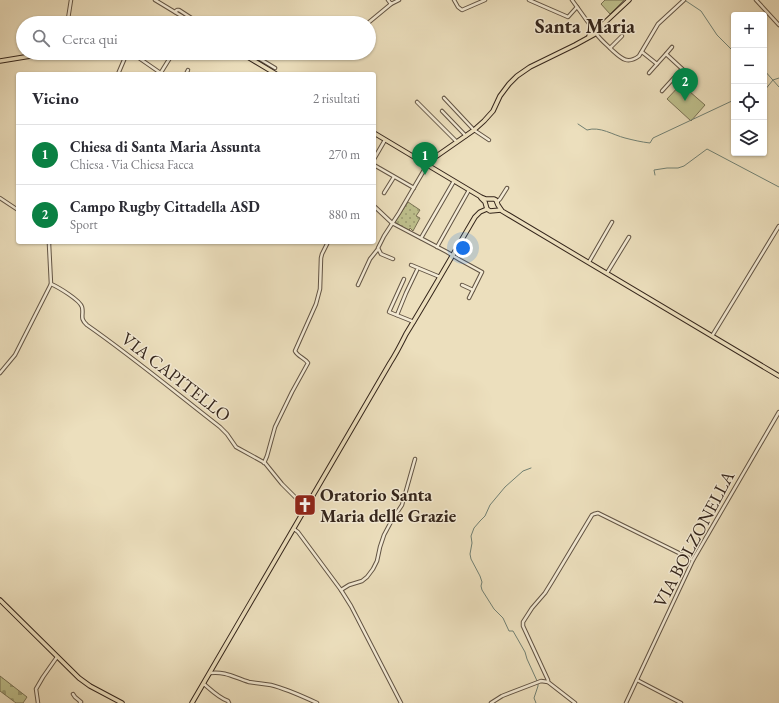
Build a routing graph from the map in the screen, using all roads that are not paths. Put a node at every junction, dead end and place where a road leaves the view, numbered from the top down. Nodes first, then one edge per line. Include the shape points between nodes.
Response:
1 (71, 0) edge
2 (155, 0) edge
3 (388, 0) edge
4 (400, 0) edge
5 (454, 0) edge
6 (485, 0) edge
7 (529, 0) edge
8 (572, 0) edge
9 (629, 0) edge
10 (684, 0) edge
11 (756, 0) edge
12 (391, 4) junction
13 (577, 7) junction
14 (175, 12) junction
15 (68, 16) edge
16 (181, 16) edge
17 (189, 16) edge
18 (376, 16) edge
19 (779, 26) edge
20 (595, 32) junction
21 (622, 36) dead end
22 (672, 47) dead end
23 (610, 48) junction
24 (642, 52) junction
25 (666, 54) junction
26 (16, 59) edge
27 (124, 60) edge
28 (142, 60) edge
29 (169, 60) edge
30 (253, 60) edge
31 (262, 60) edge
32 (0, 62) edge
33 (657, 64) junction
34 (275, 68) dead end
35 (682, 69) junction
36 (119, 72) edge
37 (158, 72) edge
38 (161, 72) edge
39 (273, 72) edge
40 (649, 73) dead end
41 (691, 77) dead end
42 (662, 91) dead end
43 (444, 98) dead end
44 (417, 102) dead end
45 (442, 111) dead end
46 (474, 130) junction
47 (376, 134) edge
48 (466, 136) junction
49 (385, 140) junction
50 (489, 140) dead end
51 (456, 142) junction
52 (376, 156) edge
53 (434, 159) junction
54 (427, 165) junction
55 (376, 166) edge
56 (432, 168) junction
57 (394, 177) junction
58 (454, 181) junction
59 (414, 188) junction
60 (507, 188) dead end
61 (469, 190) junction
62 (384, 193) dead end
63 (481, 197) junction
64 (0, 198) edge
65 (489, 199) junction
66 (486, 204) junction
67 (497, 204) junction
68 (376, 208) edge
69 (16, 209) edge
70 (487, 209) junction
71 (495, 210) junction
72 (502, 211) junction
73 (612, 222) dead end
74 (392, 223) junction
75 (779, 226) edge
76 (628, 237) dead end
77 (421, 238) junction
78 (49, 244) edge
79 (327, 244) edge
80 (437, 247) junction
81 (378, 248) junction
82 (452, 256) junction
83 (393, 259) dead end
84 (588, 262) junction
85 (411, 265) dead end
86 (417, 270) dead end
87 (607, 273) junction
88 (440, 277) junction
89 (404, 278) dead end
90 (51, 284) junction
91 (358, 285) dead end
92 (462, 285) dead end
93 (473, 290) junction
94 (469, 298) dead end
95 (398, 315) junction
96 (414, 322) junction
97 (712, 336) junction
98 (0, 373) edge
99 (779, 376) edge
100 (779, 412) edge
101 (415, 459) dead end
102 (264, 463) junction
103 (306, 508) junction
104 (294, 529) junction
105 (693, 560) junction
106 (341, 590) junction
107 (0, 600) edge
108 (58, 657) junction
109 (210, 673) junction
110 (637, 680) junction
111 (548, 682) junction
112 (204, 684) junction
113 (73, 694) dead end
114 (38, 703) edge
115 (80, 703) edge
116 (122, 703) edge
117 (192, 703) edge
118 (229, 703) edge
119 (317, 703) edge
120 (401, 703) edge
121 (491, 703) edge
122 (575, 703) edge
123 (626, 703) edge
124 (681, 703) edge

1 - 15 street
2 - 14 street
3 - 12 street
4 - 12 street
5 - 6 street via 462,10
7 - 13 street via 568,17
8 - 13 street
9 - 20 main road
10 - 24 street via 658,24
11 - 19 street
12 - 18 street
13 - 20 street
14 - 16 street
14 - 17 street via 180,10
20 - 23 street
20 - 46 main road via 517,76 500,96 493,111
21 - 23 street
22 - 25 street
23 - 24 street via 626,61 634,60
24 - 33 street
25 - 33 street
25 - 35 street
26 - 32 main road
27 - 36 street
28 - 37 street
29 - 38 street
30 - 39 main road
31 - 34 street
33 - 40 street
35 - 41 street
35 - 42 street
43 - 46 street
44 - 51 street
45 - 48 street
46 - 48 main road
46 - 50 street
47 - 49 main road
48 - 51 main road
49 - 52 street
49 - 54 main road
51 - 53 main road
53 - 54 main road
53 - 56 main road
54 - 56 main road
54 - 59 street
55 - 57 street
56 - 58 main road
57 - 59 street
57 - 62 street
58 - 61 main road
58 - 77 street
59 - 74 street
60 - 67 street
61 - 63 main road
61 - 80 street
63 - 65 main road
63 - 66 main road
64 - 69 street
65 - 66 main road
65 - 67 main road via 494,199
66 - 70 main road
67 - 71 main road
67 - 72 main road
68 - 74 street
70 - 71 main road
70 - 82 main road via 476,217
71 - 72 main road
72 - 84 main road
73 - 84 street
74 - 77 street
74 - 81 street
75 - 97 street
76 - 87 street
77 - 80 street
78 - 90 street
79 - 102 street via 321,258 320,289 295,351 308,363 275,427
80 - 82 street
81 - 83 street via 381,254
81 - 91 street
82 - 88 main road
82 - 93 street via 482,272
84 - 87 main road
85 - 88 street
86 - 95 street
87 - 97 main road
88 - 96 main road
89 - 95 street via 389,312
90 - 98 street via 15,356
90 - 102 street, VIA CAPITELLO via 80,302 82,319 87,325 220,427 236,447
92 - 93 street
93 - 94 street
95 - 96 street
96 - 103 main road
97 - 99 main road
100 - 105 street, VIA BOLZONELLA
101 - 106 street via 402,505 384,535 373,569 362,581
102 - 103 street, VIA CAPITELLO
103 - 104 main road
104 - 106 street
104 - 109 main road
105 - 110 street, VIA BOLZONELLA
105 - 111 street via 598,513 592,515 549,586 523,622 522,626
106 - 120 street
107 - 108 main road
108 - 114 street via 36,688
108 - 116 main road via 90,686
109 - 112 main road
109 - 119 street via 225,673 282,688
110 - 123 street, VIA BOLZONELLA
110 - 124 street
111 - 121 street via 536,682
111 - 122 street
112 - 117 main road
112 - 118 street
113 - 115 street via 82,702

